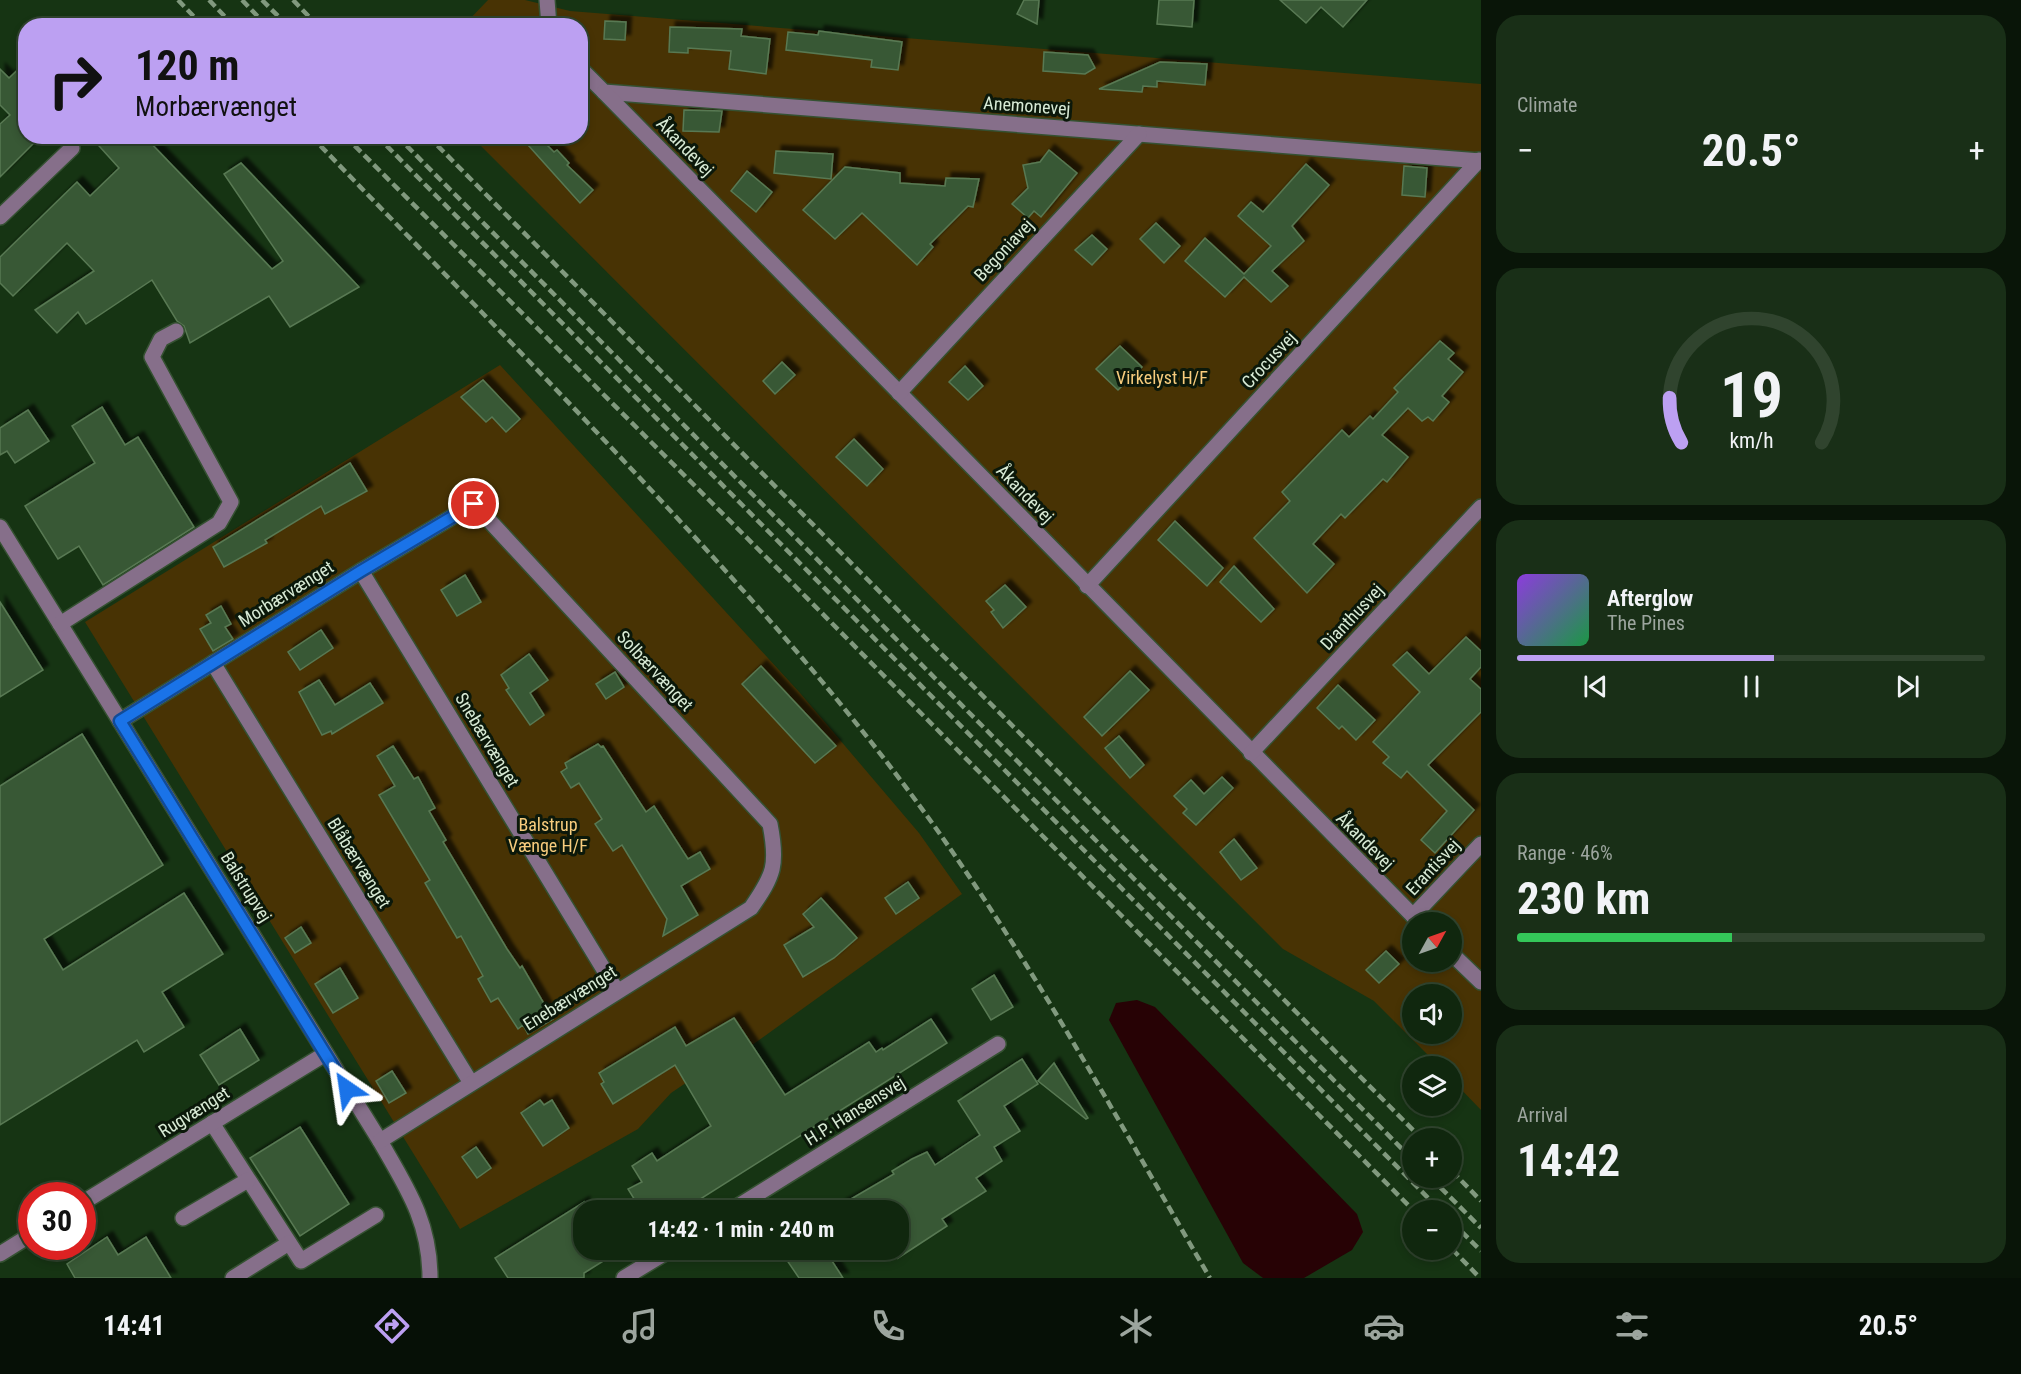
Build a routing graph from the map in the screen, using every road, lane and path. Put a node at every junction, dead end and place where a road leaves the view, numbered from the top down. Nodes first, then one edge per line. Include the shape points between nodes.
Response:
1 (547, 0) edge
2 (548, 18) edge
3 (588, 76) edge
4 (604, 92) junction
5 (1139, 134) junction
6 (72, 148) dead end
7 (1480, 161) edge
8 (0, 217) edge
9 (176, 331) dead end
10 (899, 393) junction
11 (474, 504) joint
12 (1481, 507) edge
13 (0, 527) edge
14 (361, 571) junction
15 (1088, 586) junction
16 (60, 624) junction
17 (213, 663) junction
18 (120, 721) junction
19 (1251, 753) junction
20 (1481, 844) edge
21 (771, 879) joint
22 (1409, 912) edge
23 (1422, 912) edge
24 (1462, 964) edge
25 (1481, 982) edge
26 (617, 991) junction
27 (998, 1044) dead end
28 (326, 1054) junction
29 (471, 1083) junction
30 (212, 1123) junction
31 (380, 1141) junction
32 (248, 1180) junction
33 (96, 1194) edge
34 (748, 1200) edge
35 (376, 1215) dead end
36 (183, 1218) dead end
37 (18, 1243) edge
38 (289, 1243) junction
39 (0, 1254) edge
40 (654, 1260) edge
41 (233, 1278) edge
42 (430, 1278) edge
43 (624, 1278) edge

1 - 2 street
3 - 4 street
4 - 5 street, Anemonevej
4 - 10 street, Åkandevej
5 - 7 street, Anemonevej
5 - 10 street, Begoniavej
6 - 8 street
7 - 15 street, Crocusvej
9 - 16 street via 160,339 152,357 231,502 219,523
10 - 15 street, Åkandevej
11 - 14 street, Morbærvænget
11 - 21 street, Solbærvænget via 770,824 775,850
12 - 19 street, Dianthusvej
13 - 16 street, Balstrupvej
14 - 17 street, Morbærvænget
14 - 26 street, Snebærvænget
15 - 19 street, Åkandevej
16 - 18 street, Balstrupvej
17 - 18 street, Morbærvænget
17 - 29 street, Blåbærvænget
18 - 28 street, Balstrupvej
19 - 22 street, Åkandevej
20 - 23 street, Erantisvej
21 - 26 street, Enebærvænget via 751,908
24 - 25 street
26 - 29 street, Enebærvænget
27 - 34 street, H.P. Hansensvej
28 - 30 street, Rugvænget
28 - 31 street, Balstrupvej
29 - 31 street, Enebærvænget
30 - 32 street
30 - 33 street, Rugvænget
31 - 42 street, Balstrupvej via 418,1206 430,1257
32 - 36 street
32 - 38 street
35 - 38 street via 301,1261
37 - 39 street
38 - 41 street
40 - 43 street

